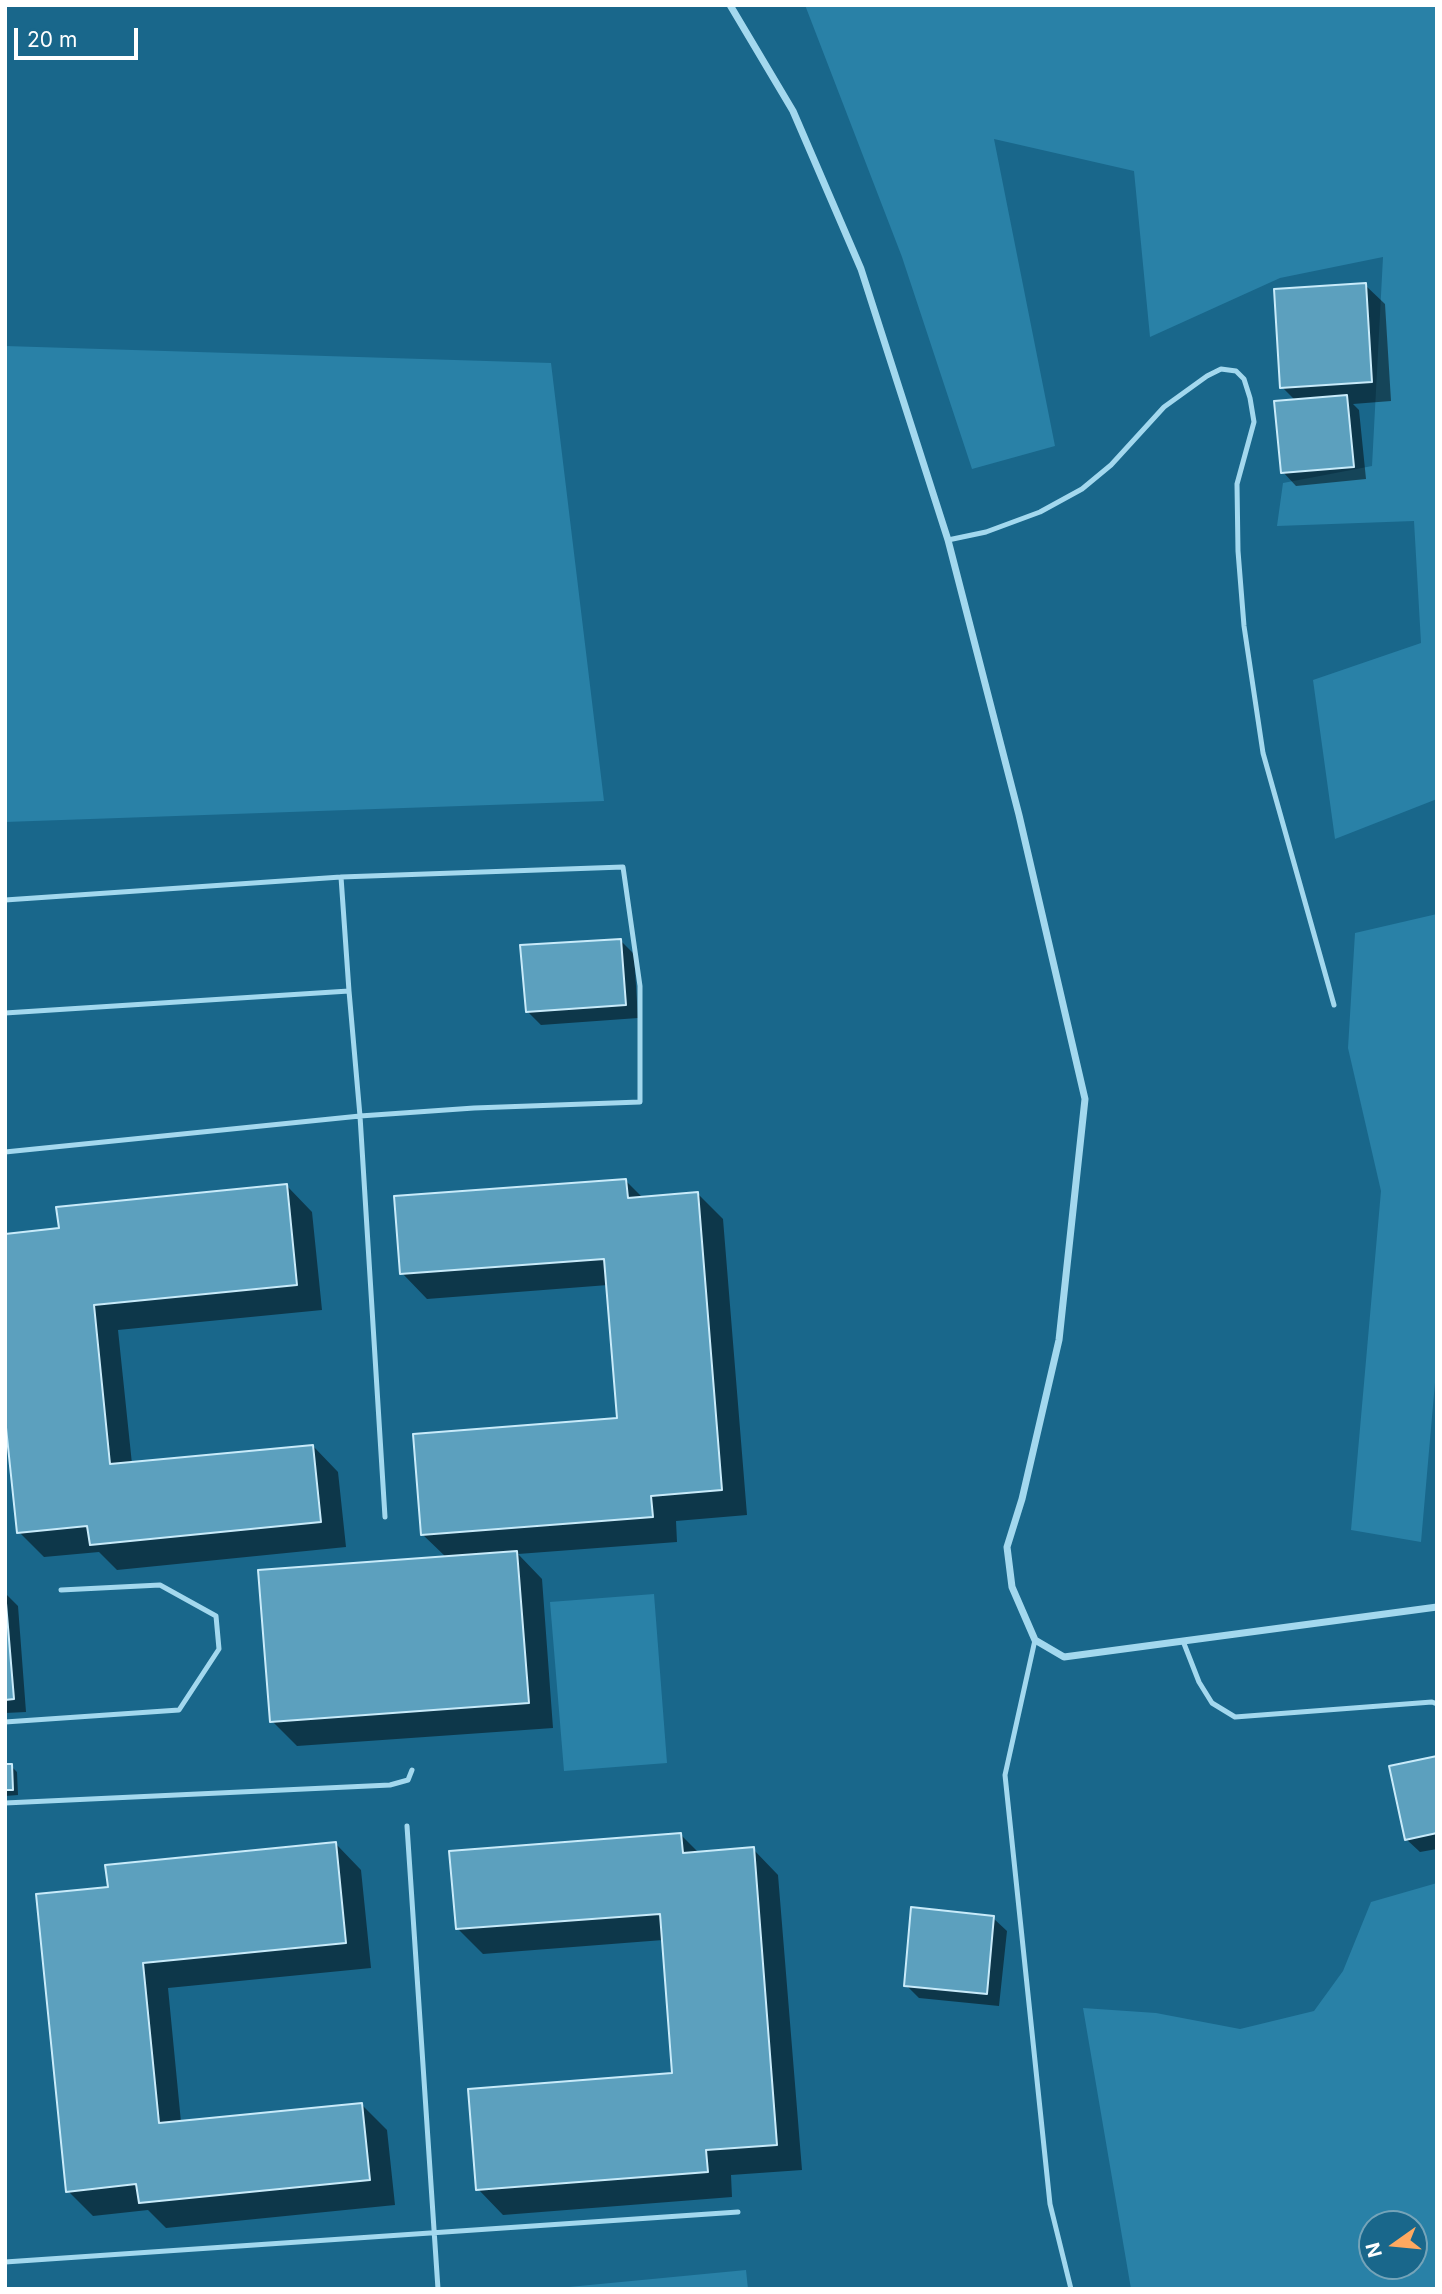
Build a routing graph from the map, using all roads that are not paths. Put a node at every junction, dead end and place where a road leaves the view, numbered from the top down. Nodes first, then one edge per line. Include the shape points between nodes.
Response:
1 (730, 5) edge
2 (948, 540) junction
3 (341, 877) junction
4 (5, 900) edge
5 (349, 991) junction
6 (1334, 1005) dead end
7 (5, 1013) edge
8 (360, 1116) junction
9 (5, 1152) edge
10 (385, 1517) dead end
11 (61, 1590) dead end
12 (1437, 1607) edge
13 (1035, 1640) junction
14 (1182, 1641) junction
15 (1437, 1704) edge
16 (5, 1722) edge
17 (412, 1770) dead end
18 (5, 1803) edge
19 (407, 1826) dead end
20 (738, 2212) dead end
21 (434, 2234) junction
22 (5, 2262) edge
23 (438, 2289) edge
24 (1071, 2289) edge

1 - 2 street via 793,111 861,269
2 - 6 lane via 1040,512 1082,489 1111,465 1164,407 1207,376 1221,369 1236,371 1244,379 1254,422 1237,484 1244,626 1263,753
2 - 13 street via 1085,1099 1059,1340 1007,1547 1012,1587
3 - 4 lane
3 - 5 lane
3 - 8 lane via 623,867 640,986 640,1102
5 - 7 lane
5 - 8 lane
8 - 9 lane
8 - 10 lane
11 - 16 lane via 160,1584 216,1616 219,1649 179,1710
12 - 14 street
13 - 14 street via 1064,1657
13 - 24 lane via 1005,1775 1050,2204
14 - 15 lane via 1212,1703 1235,1717
17 - 18 lane via 408,1780 390,1785
19 - 21 lane
20 - 21 lane
21 - 22 lane
21 - 23 lane

